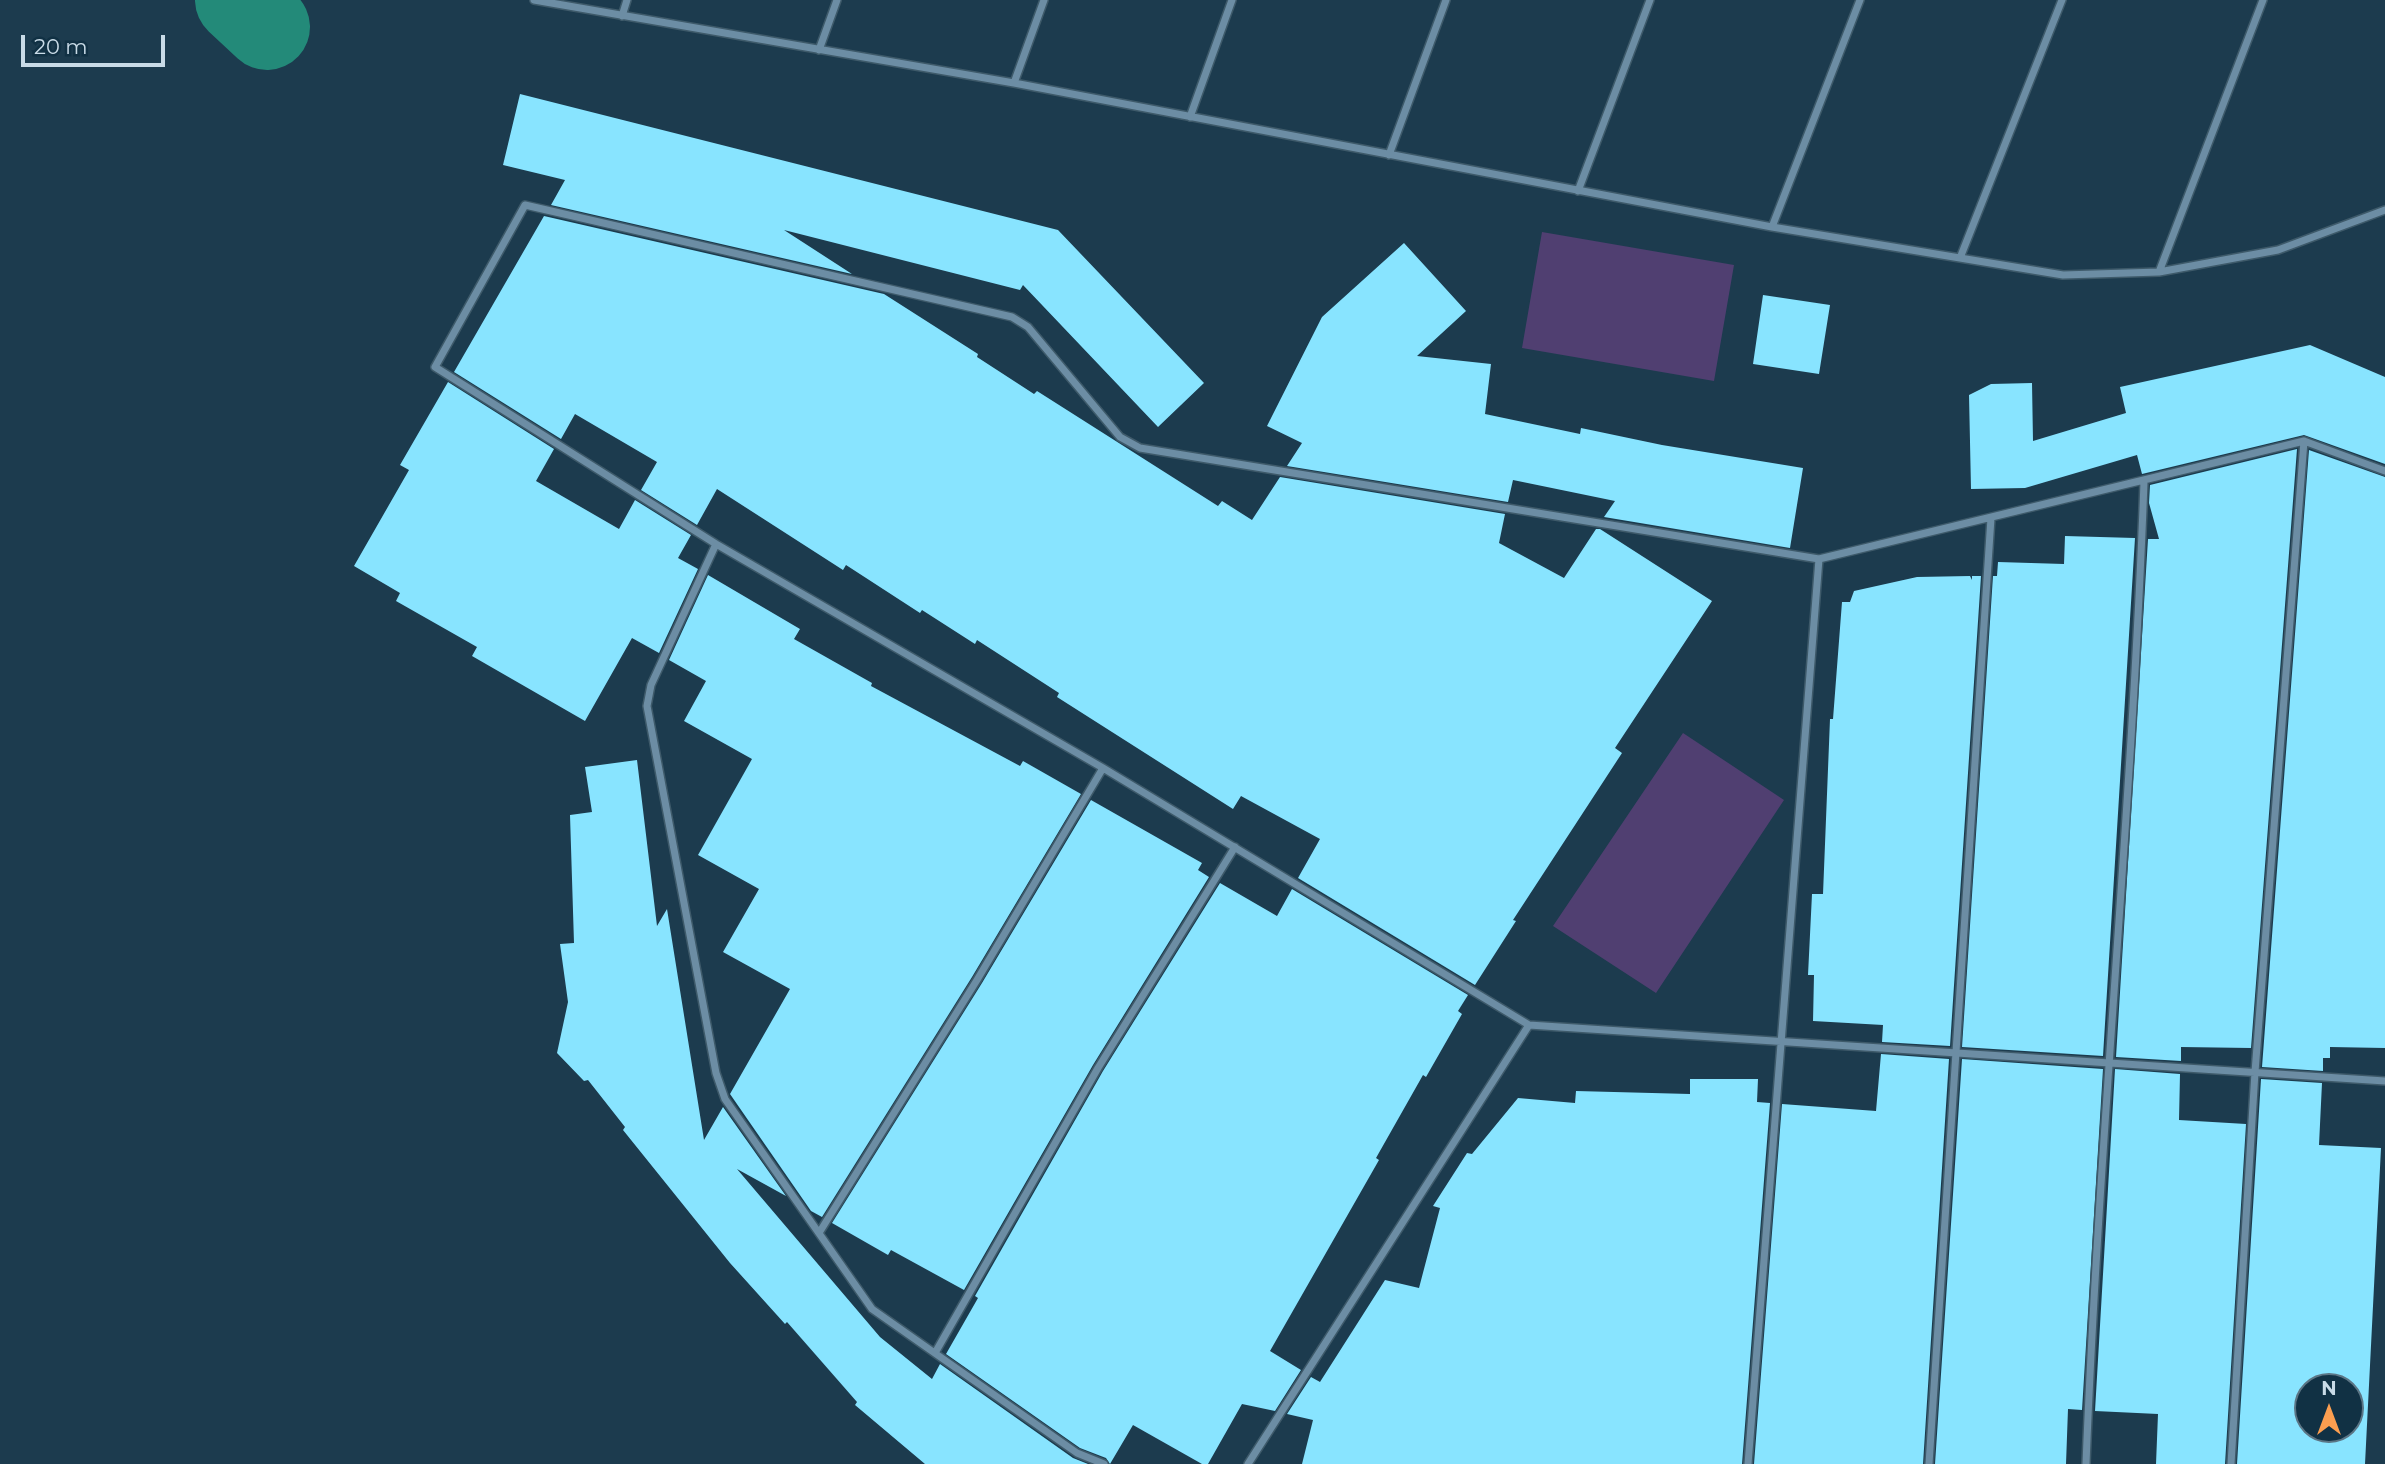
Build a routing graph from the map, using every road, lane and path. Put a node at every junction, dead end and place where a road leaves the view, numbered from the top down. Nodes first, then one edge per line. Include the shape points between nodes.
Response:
1 (534, 0) edge
2 (627, 0) edge
3 (838, 0) edge
4 (1044, 0) edge
5 (1232, 0) edge
6 (1446, 0) edge
7 (1650, 0) edge
8 (1860, 0) edge
9 (2062, 0) edge
10 (2263, 0) edge
11 (622, 16) junction
12 (819, 50) junction
13 (1014, 83) junction
14 (1190, 117) junction
15 (1389, 155) junction
16 (1578, 191) junction
17 (2385, 210) edge
18 (1772, 227) junction
19 (1961, 258) junction
20 (2159, 272) junction
21 (2304, 441) junction
22 (2385, 471) edge
23 (2144, 482) junction
24 (1992, 518) junction
25 (716, 544) junction
26 (1819, 559) junction
27 (1103, 768) junction
28 (1235, 847) junction
29 (1530, 1025) junction
30 (1781, 1041) junction
31 (1958, 1052) junction
32 (2111, 1063) junction
33 (2255, 1072) junction
34 (2385, 1081) edge
35 (819, 1233) junction
36 (935, 1353) junction
37 (1104, 1464) edge
38 (1248, 1464) edge
39 (1748, 1464) edge
40 (1929, 1464) edge
41 (2086, 1464) edge
42 (2231, 1464) edge

1 - 11 street
2 - 11 street
3 - 12 street
4 - 13 street
5 - 14 street
6 - 15 street
7 - 16 street
8 - 18 street
9 - 19 street
10 - 20 street
11 - 12 street
12 - 13 street
13 - 14 street
14 - 15 street
15 - 16 street
16 - 18 street
17 - 20 street via 2278,250
18 - 19 street
19 - 20 street via 2063,275
21 - 22 street
21 - 23 street
21 - 33 street
23 - 24 street
23 - 32 street
24 - 26 street
24 - 31 street
25 - 26 street via 435,367 525,205 1013,317 1028,327 1120,437 1140,447
25 - 27 street
25 - 35 street via 651,685 647,706 716,1073 725,1099
26 - 30 street
27 - 28 street
27 - 35 street
28 - 29 street
28 - 36 street via 1098,1068
29 - 30 street
29 - 38 street
30 - 31 street
30 - 39 street
31 - 32 street
31 - 40 street
32 - 33 street
32 - 41 street via 2091,1327
33 - 34 street
33 - 42 street
35 - 36 street via 872,1309
36 - 37 street via 1077,1452

